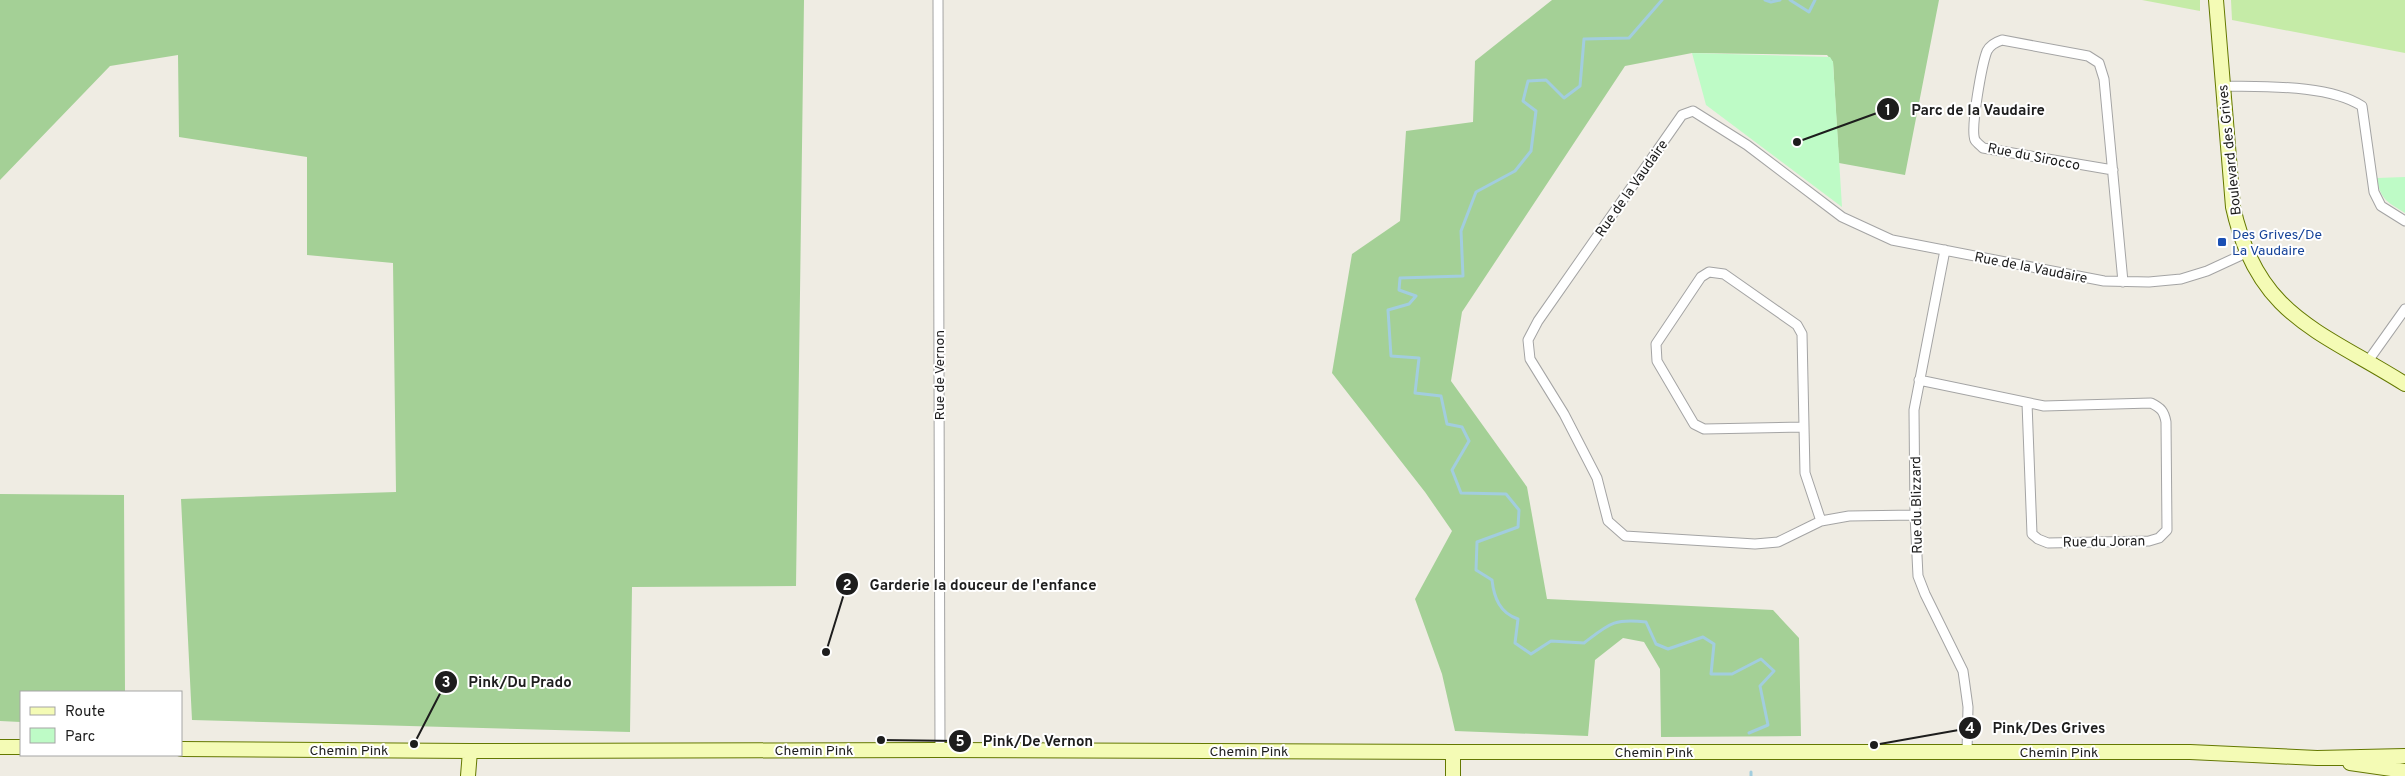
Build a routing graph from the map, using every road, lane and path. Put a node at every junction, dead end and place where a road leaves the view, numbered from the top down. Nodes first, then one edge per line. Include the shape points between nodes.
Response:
1 (938, 0) edge
2 (2216, 0) edge
3 (2223, 86) junction
4 (2113, 170) junction
5 (2405, 221) edge
6 (1945, 250) junction
7 (2246, 253) junction
8 (2124, 282) junction
9 (2405, 309) edge
10 (2368, 361) junction
11 (2405, 373) edge
12 (1920, 380) junction
13 (2405, 384) edge
14 (2027, 403) junction
15 (1803, 427) junction
16 (1915, 515) junction
17 (1821, 521) junction
18 (0, 747) edge
19 (20, 747) edge
20 (182, 749) edge
21 (940, 750) junction
22 (470, 751) junction
23 (1453, 752) junction
24 (1967, 752) junction
25 (2405, 756) edge
26 (2317, 758) junction
27 (2405, 771) edge
28 (468, 776) edge
29 (1453, 776) edge

1 - 21 street, Rue de Vernon
2 - 3 main road, Boulevard des Grives
3 - 5 street via 2290,87 2351,99 2362,106 2374,192 2381,206
3 - 7 main road, Boulevard des Grives via 2233,206
4 - 4 street, Rue du Sirocco via 1984,148 1975,140 1976,102 1988,50 1994,43 2002,40 2088,56 2099,63 2104,79
4 - 8 street, Rue du Sirocco
6 - 8 street, Rue de la Vaudaire via 2084,278
6 - 12 street, Rue du Blizzard
6 - 17 street, Rue de la Vaudaire via 1892,240 1842,216 1746,145 1693,111 1682,115 1662,141 1528,340 1530,359 1564,414 1597,478 1608,521 1625,536 1755,544 1778,542
7 - 8 street, Rue de la Vaudaire via 2192,277
7 - 10 main road, Boulevard des Grives via 2261,281 2284,308
9 - 10 street
10 - 11 main road, Boulevard des Grives via 2390,365
10 - 13 main road, Boulevard des Grives
12 - 14 street, Rue du Joran
12 - 16 street, Rue du Blizzard via 1914,410
14 - 14 street, Rue du Joran via 2044,406 2151,403 2165,413 2166,530 2159,538 2149,541 2048,543 2032,534
15 - 15 street via 1802,334 1797,325 1724,274 1709,272 1701,277 1656,344 1657,361 1694,424 1704,429
15 - 17 street via 1805,473
16 - 17 street, Rue de la Vaudaire via 1849,516
16 - 24 street, Rue du Blizzard via 1918,576 1963,671 1968,707
18 - 19 main road
20 - 22 main road, Chemin Pink
21 - 22 main road, Chemin Pink
21 - 23 main road, Chemin Pink
22 - 28 main road
23 - 24 main road, Chemin Pink
23 - 29 main road
24 - 26 main road, Chemin Pink via 2198,752
25 - 26 main road, Chemin Pink
26 - 27 main road, Chemin Pink

